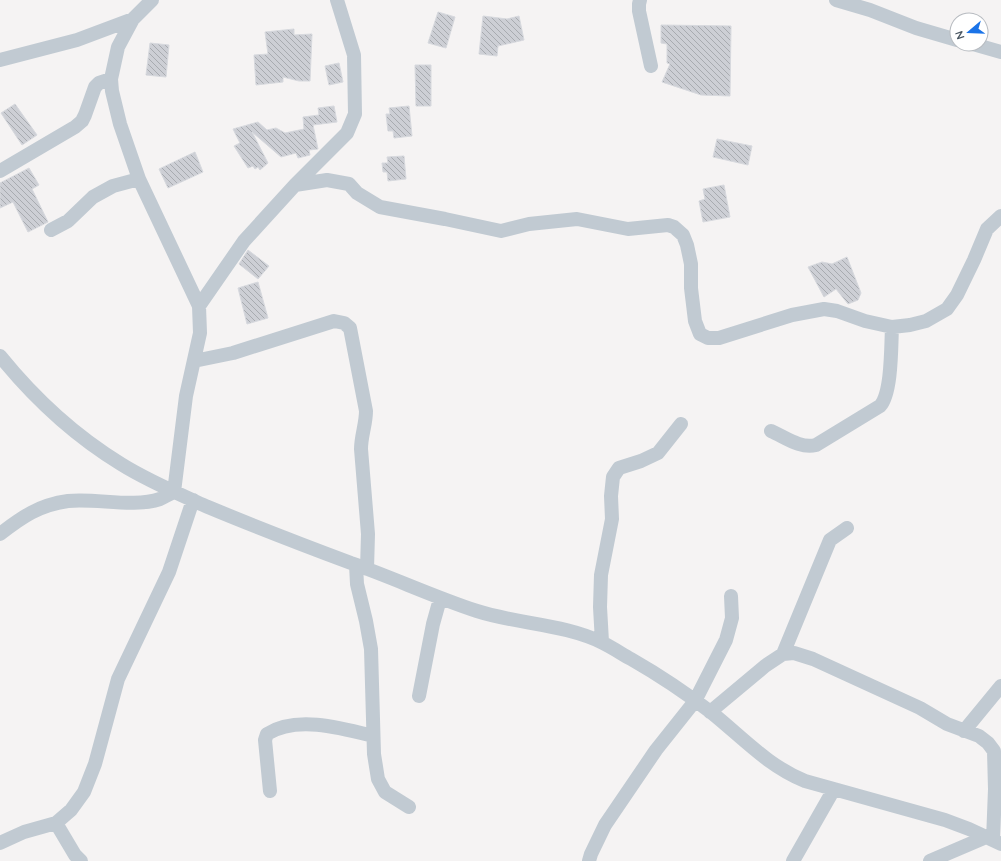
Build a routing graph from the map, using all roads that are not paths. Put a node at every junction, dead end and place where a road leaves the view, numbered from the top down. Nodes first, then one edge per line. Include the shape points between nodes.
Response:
1 (152, 0) edge
2 (337, 0) edge
3 (640, 0) edge
4 (836, 0) edge
5 (133, 19) junction
6 (949, 38) edge
7 (989, 49) edge
8 (1001, 52) edge
9 (0, 60) edge
10 (651, 66) dead end
11 (111, 79) junction
12 (0, 171) edge
13 (139, 179) junction
14 (295, 185) junction
15 (1001, 216) edge
16 (51, 230) dead end
17 (199, 306) junction
18 (892, 327) junction
19 (0, 356) edge
20 (194, 361) junction
21 (681, 424) dead end
22 (771, 431) dead end
23 (174, 492) junction
24 (193, 500) junction
25 (847, 528) dead end
26 (0, 534) edge
27 (361, 567) junction
28 (731, 596) dead end
29 (440, 599) junction
30 (602, 642) junction
31 (783, 654) junction
32 (1001, 686) edge
33 (419, 696) dead end
34 (694, 701) junction
35 (710, 712) junction
36 (964, 731) junction
37 (373, 736) junction
38 (834, 789) junction
39 (270, 791) dead end
40 (409, 807) dead end
41 (56, 822) junction
42 (993, 840) edge
43 (0, 843) edge
44 (81, 861) edge
45 (589, 861) edge
46 (793, 861) edge
47 (930, 861) edge

1 - 5 street
2 - 14 street via 354,55 354,114 347,133
3 - 10 street via 639,11
4 - 6 street
5 - 9 street via 77,40
5 - 11 street via 118,47
7 - 8 street
11 - 12 street via 99,82 94,87 85,115 76,127
11 - 13 street via 120,124
13 - 16 street via 113,186 93,197 68,220
13 - 17 street
14 - 17 street via 244,241
14 - 18 street via 327,180 348,184 357,193 380,207 501,231 529,224 576,219 628,229 668,225 674,227 683,235 689,254 695,321 700,334 708,338 719,338 792,315 824,309
15 - 18 street via 987,229 957,295 947,309 926,320
17 - 20 street via 200,333
18 - 22 street via 888,386 880,406 816,445 802,446
19 - 23 street via 20,381 93,445 121,465
20 - 23 street via 186,396
20 - 27 street via 233,353 334,322 344,322 350,328 366,411 361,449 368,534
21 - 30 street via 658,453 619,468 613,476 612,519 601,575
23 - 24 street
23 - 26 street via 159,499 141,502 68,501 54,504 22,516
24 - 27 street
24 - 41 street via 169,572 118,679 95,764 84,792 71,810
25 - 31 street via 830,540
27 - 29 street
27 - 37 street via 358,584 371,649
28 - 34 street via 732,618 726,640
29 - 30 street via 481,612 574,632
29 - 33 street
30 - 34 street via 652,671
31 - 35 street via 764,666
31 - 36 street via 794,653 813,659
32 - 36 street
34 - 35 street
34 - 45 street via 656,750 605,825
35 - 38 street via 789,775
36 - 42 street via 978,736 994,751
37 - 39 street via 339,728 303,724 275,728 267,734 265,740
37 - 40 street via 378,779 386,792
38 - 42 street via 945,820
38 - 46 street
41 - 43 street
41 - 44 street
42 - 47 street

